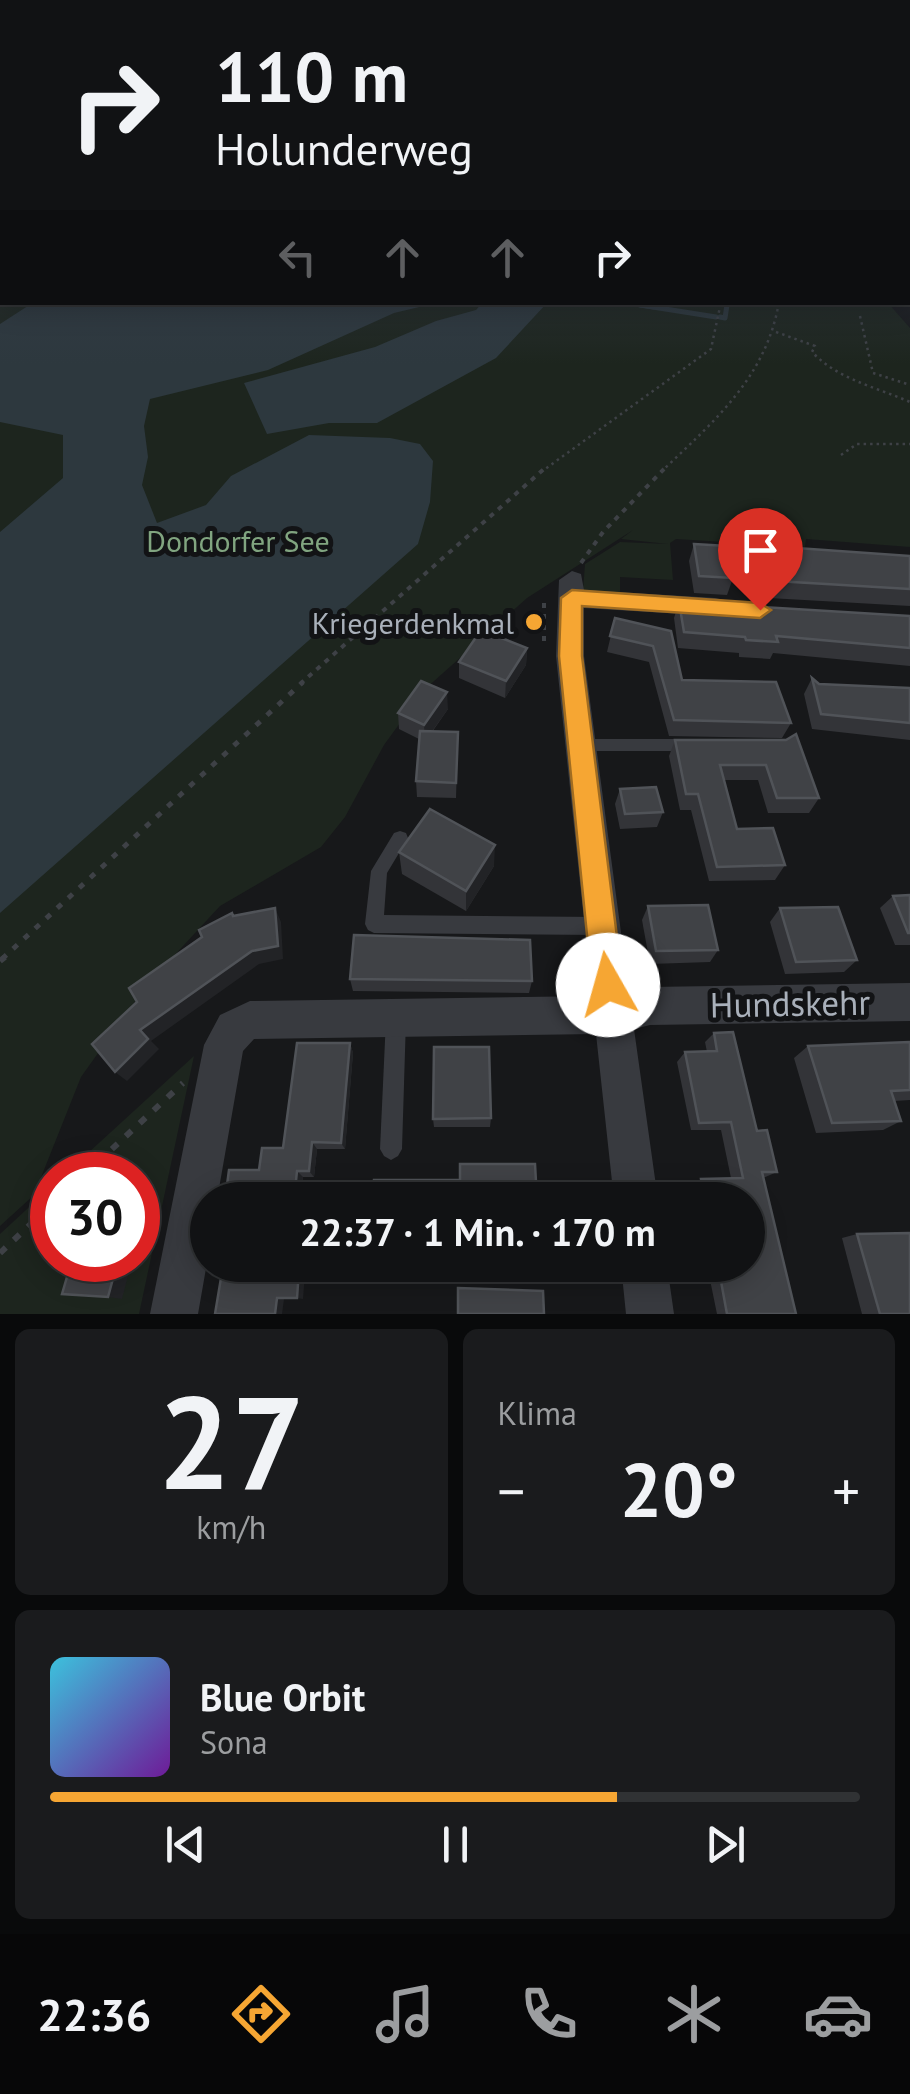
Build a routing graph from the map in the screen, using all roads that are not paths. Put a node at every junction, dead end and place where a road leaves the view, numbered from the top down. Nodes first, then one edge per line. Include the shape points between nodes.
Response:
1 (751, 610) edge
2 (579, 745) junction
3 (698, 745) edge
4 (400, 838) dead end
5 (600, 926) junction
6 (910, 1002) edge
7 (611, 1015) junction
8 (396, 1018) junction
9 (391, 1149) dead end
10 (634, 1182) edge
11 (646, 1282) edge
12 (174, 1314) edge
13 (650, 1314) edge

1 - 2 street via 572,589 570,656
2 - 3 lane
2 - 5 street
4 - 5 lane via 379,870 374,924
5 - 7 street
6 - 7 street, Hundskehr via 650,1006
7 - 8 street, Hundskehr
7 - 10 street
8 - 9 lane
8 - 12 street, Hundskehr via 250,1020 234,1028 224,1045
11 - 13 street

